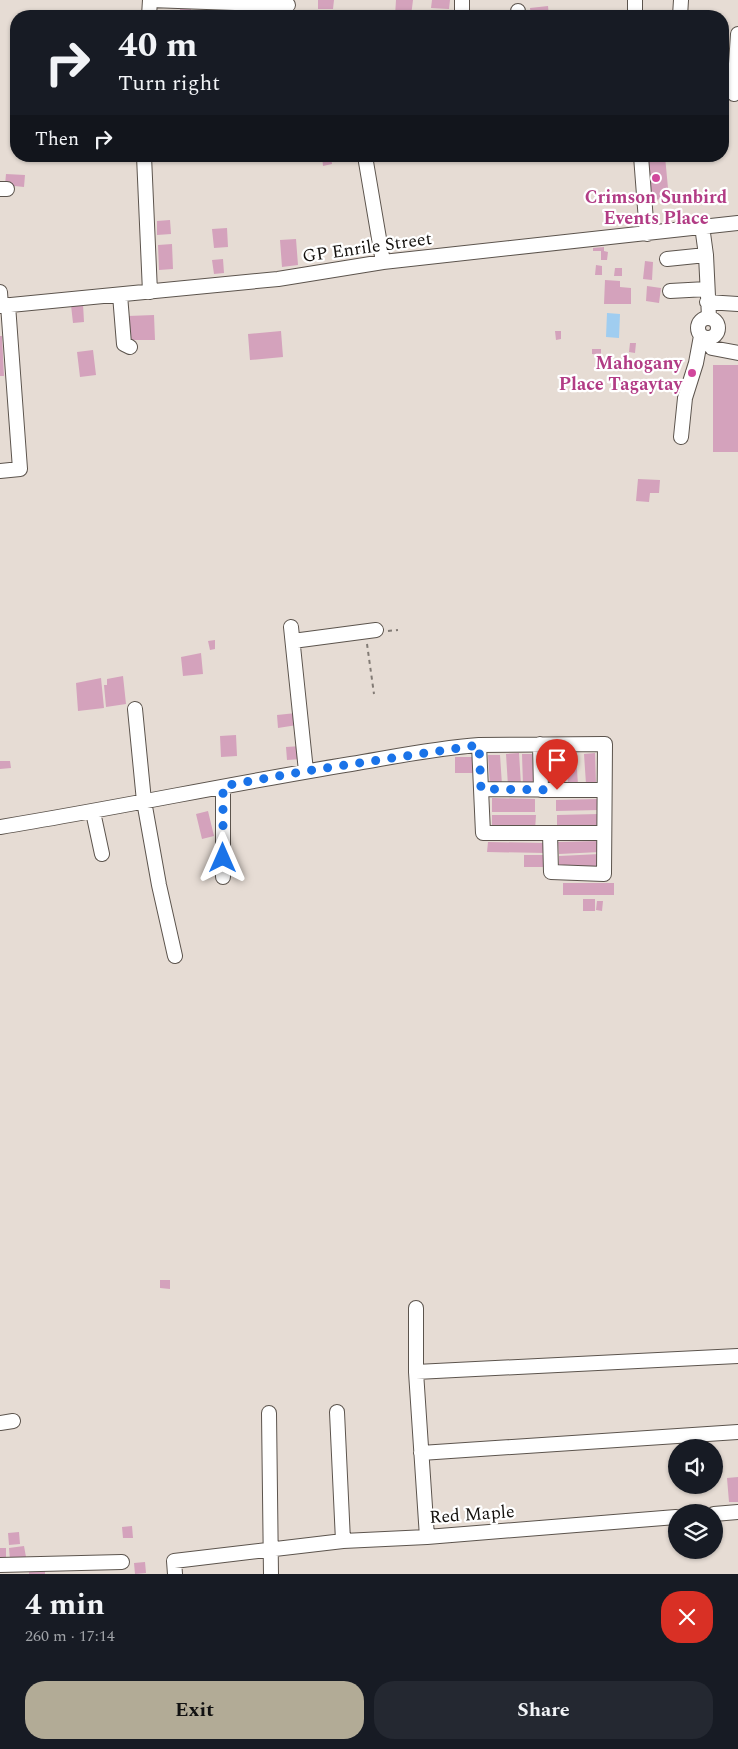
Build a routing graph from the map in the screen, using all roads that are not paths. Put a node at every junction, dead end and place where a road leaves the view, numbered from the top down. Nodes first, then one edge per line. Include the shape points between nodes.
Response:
1 (150, 0) edge
2 (288, 7) edge
3 (738, 34) edge
4 (732, 94) edge
5 (144, 162) edge
6 (366, 162) edge
7 (641, 162) edge
8 (738, 223) edge
9 (702, 226) junction
10 (647, 234) junction
11 (706, 255) junction
12 (667, 259) dead end
13 (383, 262) junction
14 (670, 291) dead end
15 (150, 292) junction
16 (120, 295) junction
17 (707, 296) junction
18 (2, 302) edge
19 (738, 304) edge
20 (704, 337) junction
21 (130, 347) dead end
22 (738, 353) edge
23 (7, 381) edge
24 (681, 437) dead end
25 (0, 471) edge
26 (291, 627) dead end
27 (371, 630) road end
28 (293, 642) junction
29 (135, 709) dead end
30 (540, 744) junction
31 (479, 745) junction
32 (306, 771) junction
33 (223, 786) junction
34 (481, 789) junction
35 (541, 790) junction
36 (604, 790) junction
37 (144, 800) junction
38 (93, 812) junction
39 (0, 827) edge
40 (604, 832) junction
41 (550, 833) junction
42 (102, 854) dead end
43 (224, 876) dead end
44 (175, 956) dead end
45 (416, 1308) dead end
46 (738, 1356) edge
47 (416, 1372) junction
48 (337, 1412) dead end
49 (269, 1413) dead end
50 (738, 1432) edge
51 (421, 1453) junction
52 (738, 1512) edge
53 (723, 1513) edge
54 (668, 1518) edge
55 (426, 1537) junction
56 (343, 1541) junction
57 (270, 1550) junction
58 (122, 1562) dead end
59 (0, 1565) edge
60 (174, 1574) edge
61 (271, 1574) edge

1 - 2 street
3 - 4 street
5 - 15 street
6 - 13 street
7 - 10 street
8 - 9 street, GP Enrile Street
9 - 10 street, GP Enrile Street
9 - 11 street
10 - 13 street, GP Enrile Street
11 - 12 street
11 - 17 street
13 - 15 street, GP Enrile Street via 278,279
14 - 17 street
15 - 16 street, GP Enrile Street
16 - 18 street, GP Enrile Street
16 - 21 street via 124,344
17 - 19 street
17 - 20 street via 708,318 698,324 698,330
18 - 23 street
20 - 22 street via 712,348
20 - 24 street via 685,398
23 - 25 street via 20,469
26 - 28 street
27 - 28 street
28 - 32 street
29 - 37 street
30 - 31 street
30 - 35 street
30 - 36 street via 605,744
31 - 32 street
31 - 34 street
32 - 33 street
33 - 37 street
33 - 43 street
34 - 35 street
34 - 41 street via 483,832
35 - 36 street
36 - 40 street
37 - 38 street
37 - 44 street
38 - 39 street
38 - 42 street
40 - 41 street
40 - 41 street via 604,874 551,872
45 - 47 street
46 - 47 street
47 - 51 street
48 - 56 street
49 - 57 street
50 - 51 street
51 - 55 street
52 - 53 street
54 - 55 street, Red Maple
55 - 56 street, Red Maple
56 - 57 street, Red Maple
57 - 60 street, Red Maple via 174,1561
57 - 61 street
58 - 59 street

